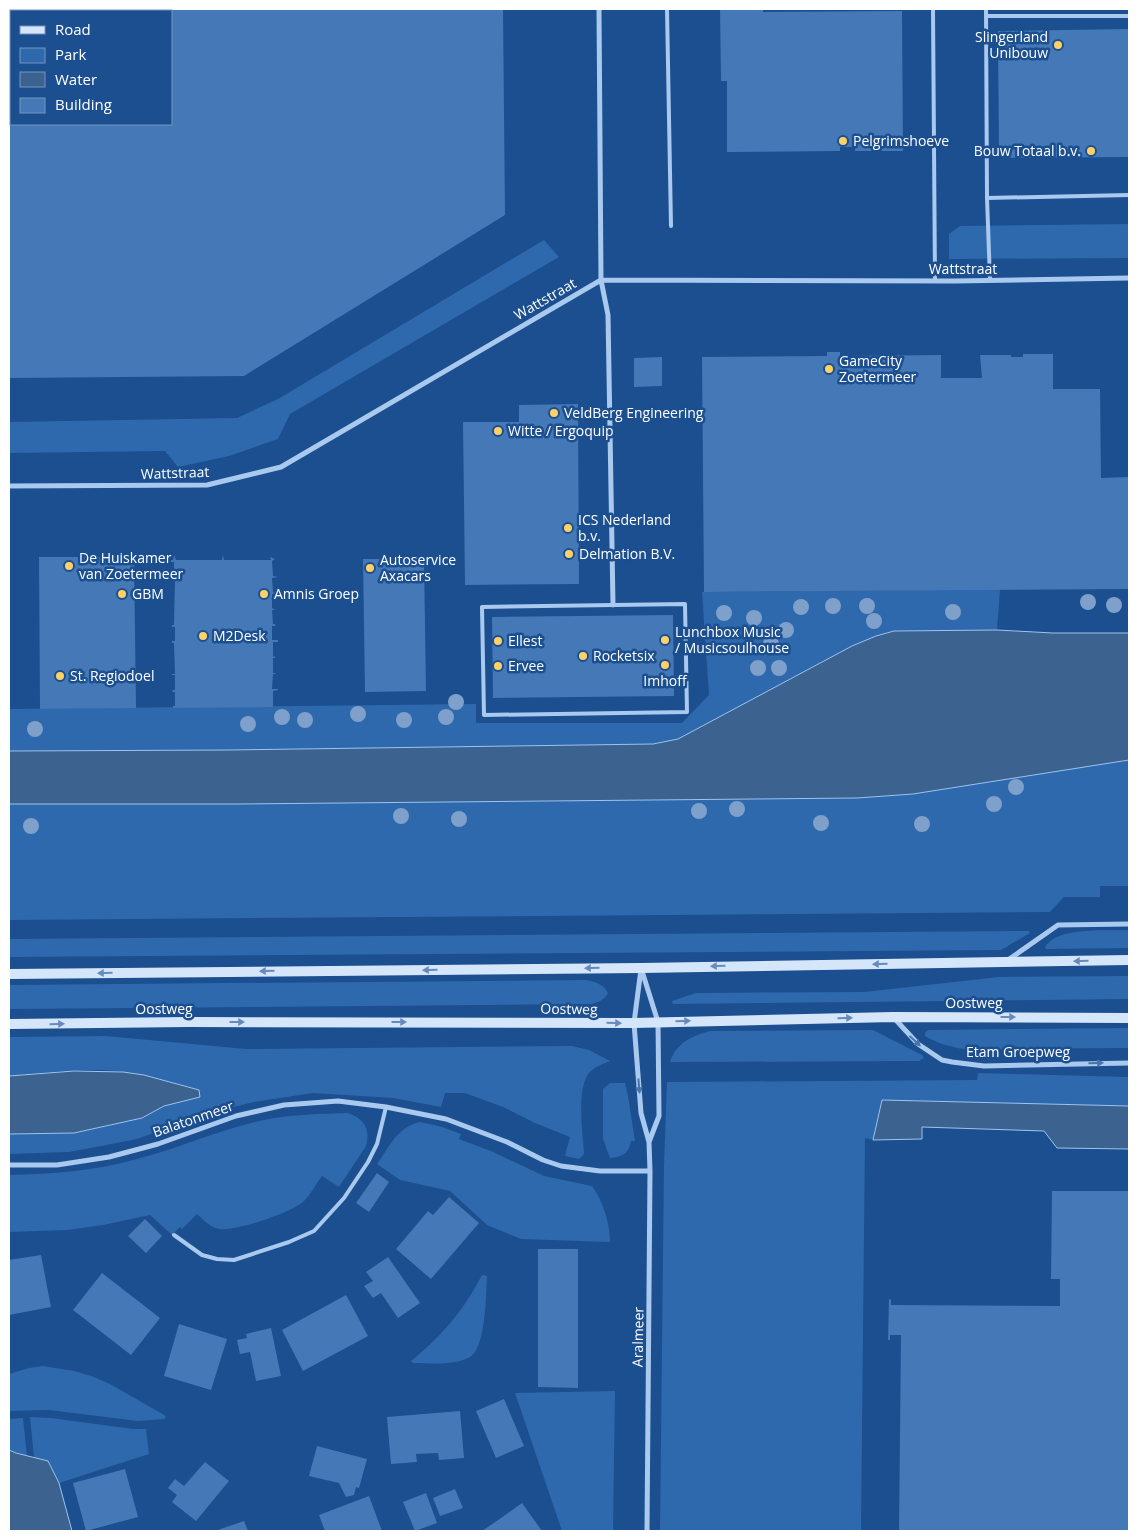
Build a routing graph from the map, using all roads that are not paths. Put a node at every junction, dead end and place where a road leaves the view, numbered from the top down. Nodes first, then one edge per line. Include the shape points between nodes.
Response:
1 (599, 9) edge
2 (666, 9) edge
3 (933, 9) edge
4 (986, 9) edge
5 (986, 16) junction
6 (1129, 16) edge
7 (1129, 195) edge
8 (987, 198) junction
9 (671, 226) dead end
10 (1129, 278) edge
11 (601, 280) junction
12 (935, 280) junction
13 (990, 280) junction
14 (9, 486) edge
15 (613, 605) junction
16 (1129, 924) edge
17 (1129, 960) edge
18 (1006, 962) junction
19 (641, 968) junction
20 (9, 974) edge
21 (892, 1017) junction
22 (1129, 1018) edge
23 (658, 1022) junction
24 (634, 1023) junction
25 (9, 1024) edge
26 (1129, 1063) edge
27 (386, 1107) junction
28 (649, 1142) junction
29 (9, 1165) edge
30 (650, 1170) junction
31 (174, 1235) dead end
32 (647, 1531) edge

1 - 11 street
2 - 9 lane
3 - 12 lane
4 - 5 lane
5 - 6 lane
5 - 8 lane
7 - 8 lane
8 - 13 lane
10 - 13 street, Wattstraat
11 - 12 street, Wattstraat
11 - 14 street, Wattstraat via 281,466 207,485
11 - 15 street via 608,316
12 - 13 street, Wattstraat
15 - 15 lane via 685,604 687,712 484,715 482,606
16 - 18 street via 1058,925
17 -> 18 main road
18 -> 19 main road
19 -> 20 main road
19 - 23 street, Aralmeer
19 - 24 street, Aralmeer
21 -> 22 main road, Oostweg
23 -> 21 main road, Oostweg
21 -> 26 street, Etam Groepweg via 918,1044 942,1060 952,1062 984,1066
23 - 24 main road, Oostweg
23 - 28 street, Aralmeer via 659,1116
25 -> 24 main road, Oostweg
24 -> 28 street, Aralmeer via 641,1112
27 - 29 street, Balatonmeer via 338,1101 284,1105 236,1116 158,1144 109,1157 57,1165
27 - 30 street, Balatonmeer via 446,1119 562,1166
27 - 31 lane via 377,1144 368,1162 344,1198 314,1231 234,1260 202,1256
28 - 30 street, Aralmeer
30 - 32 street, Aralmeer

